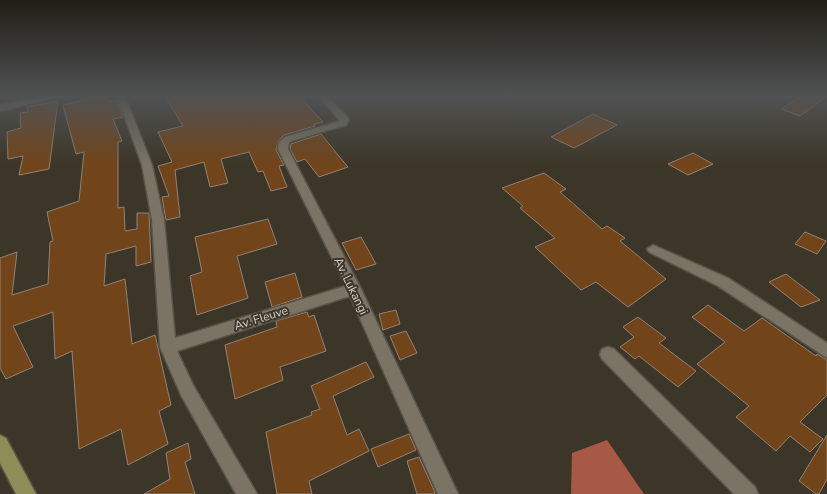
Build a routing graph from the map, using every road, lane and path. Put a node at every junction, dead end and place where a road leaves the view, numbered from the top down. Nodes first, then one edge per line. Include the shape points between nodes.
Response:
1 (130, 119) edge
2 (344, 119) edge
3 (654, 249) dead end
4 (354, 289) junction
5 (168, 347) junction
6 (827, 351) edge
7 (608, 354) dead end
8 (0, 444) edge
9 (26, 494) edge
10 (247, 494) edge
11 (448, 494) edge
12 (748, 494) edge

1 - 5 street via 147,165 158,220
2 - 4 street, Av. Lukangi via 344,123 288,139 283,149
3 - 6 street via 723,282
4 - 5 street, Av. Fleuve
4 - 11 street, Av. Lukangi
5 - 10 street via 186,390
7 - 12 street
8 - 9 main road

